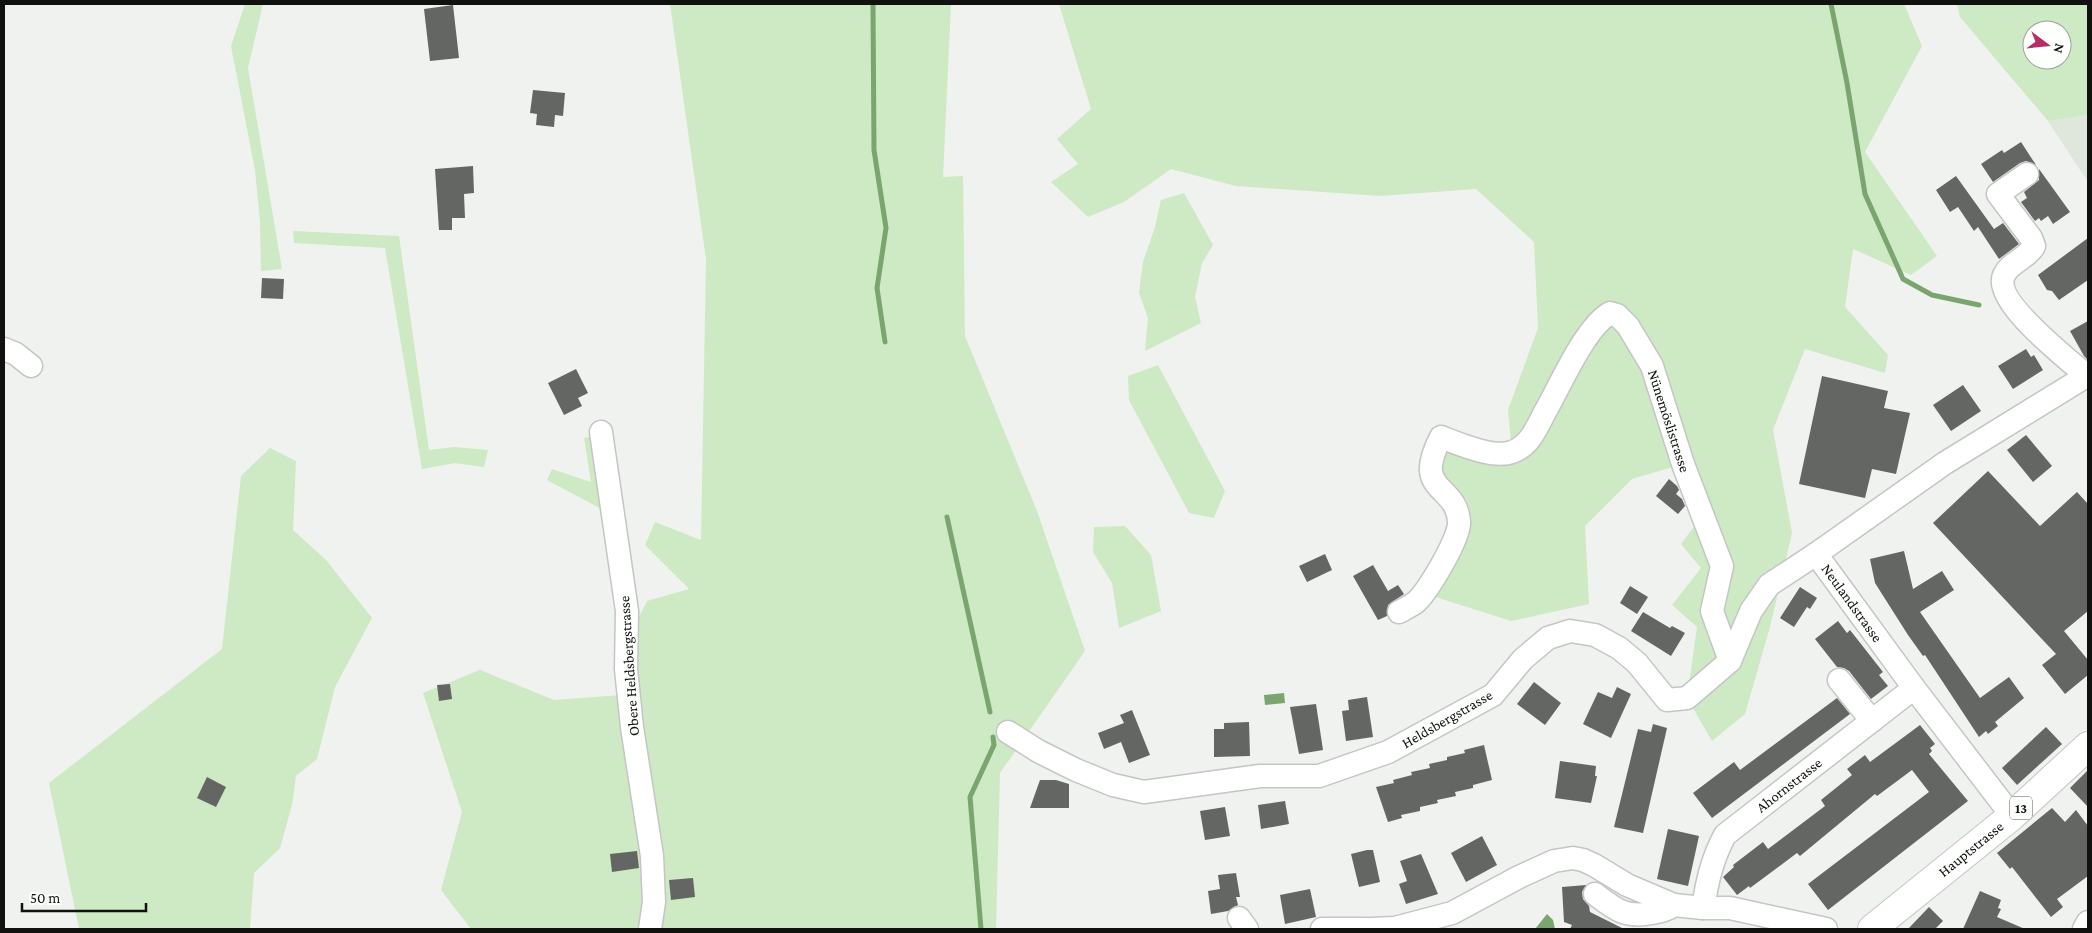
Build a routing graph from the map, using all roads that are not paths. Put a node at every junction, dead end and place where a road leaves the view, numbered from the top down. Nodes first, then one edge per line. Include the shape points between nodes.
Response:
1 (2027, 174) dead end
2 (4, 349) edge
3 (31, 366) dead end
4 (2088, 376) edge
5 (601, 432) dead end
6 (1816, 554) junction
7 (1399, 612) dead end
8 (1730, 661) junction
9 (1839, 680) dead end
10 (1914, 688) junction
11 (1872, 721) junction
12 (1008, 732) dead end
13 (2088, 746) edge
14 (2012, 816) junction
15 (1595, 894) dead end
16 (1674, 905) junction
17 (1703, 908) junction
18 (2088, 922) edge
19 (650, 929) edge
20 (1322, 929) edge
21 (1366, 929) edge
22 (1371, 929) edge
23 (1826, 929) edge
24 (1872, 929) edge
25 (2084, 929) edge

1 - 4 street via 1998,194 2034,246 2003,276 2002,289 2019,314
2 - 3 street
4 - 6 street, Neulandstrasse via 1945,463
5 - 19 street, Obere Heldsbergstrasse via 627,611 626,669 632,727 652,856 654,902
6 - 8 street, Heldsbergstrasse via 1769,585 1751,612
6 - 10 street, Neulandstrasse
7 - 8 street, Nünemöslistrasse via 1416,602 1441,567 1460,523 1455,507 1432,478 1431,464 1441,437 1496,454 1512,452 1530,440 1576,354 1600,319 1610,313 1628,326 1652,366 1683,464 1722,566 1712,611
8 - 12 street, Heldsbergstrasse via 1687,698 1667,700 1637,663 1619,648 1595,635 1570,631 1548,638 1523,658 1493,695 1388,752 1319,776 1260,776 1144,792 1113,785 1076,770
9 - 11 street
10 - 11 street, Ahornstrasse
10 - 14 street, Neulandstrasse
11 - 17 street, Ahornstrasse via 1725,835 1715,854
13 - 14 main road, Hauptstrasse / 13
14 - 24 main road, Hauptstrasse / 13
15 - 16 street via 1612,907 1632,915 1666,911
16 - 17 street
16 - 22 street via 1573,858 1554,861 1452,913 1395,928
17 - 23 street via 1730,908
18 - 25 street
20 - 21 street

